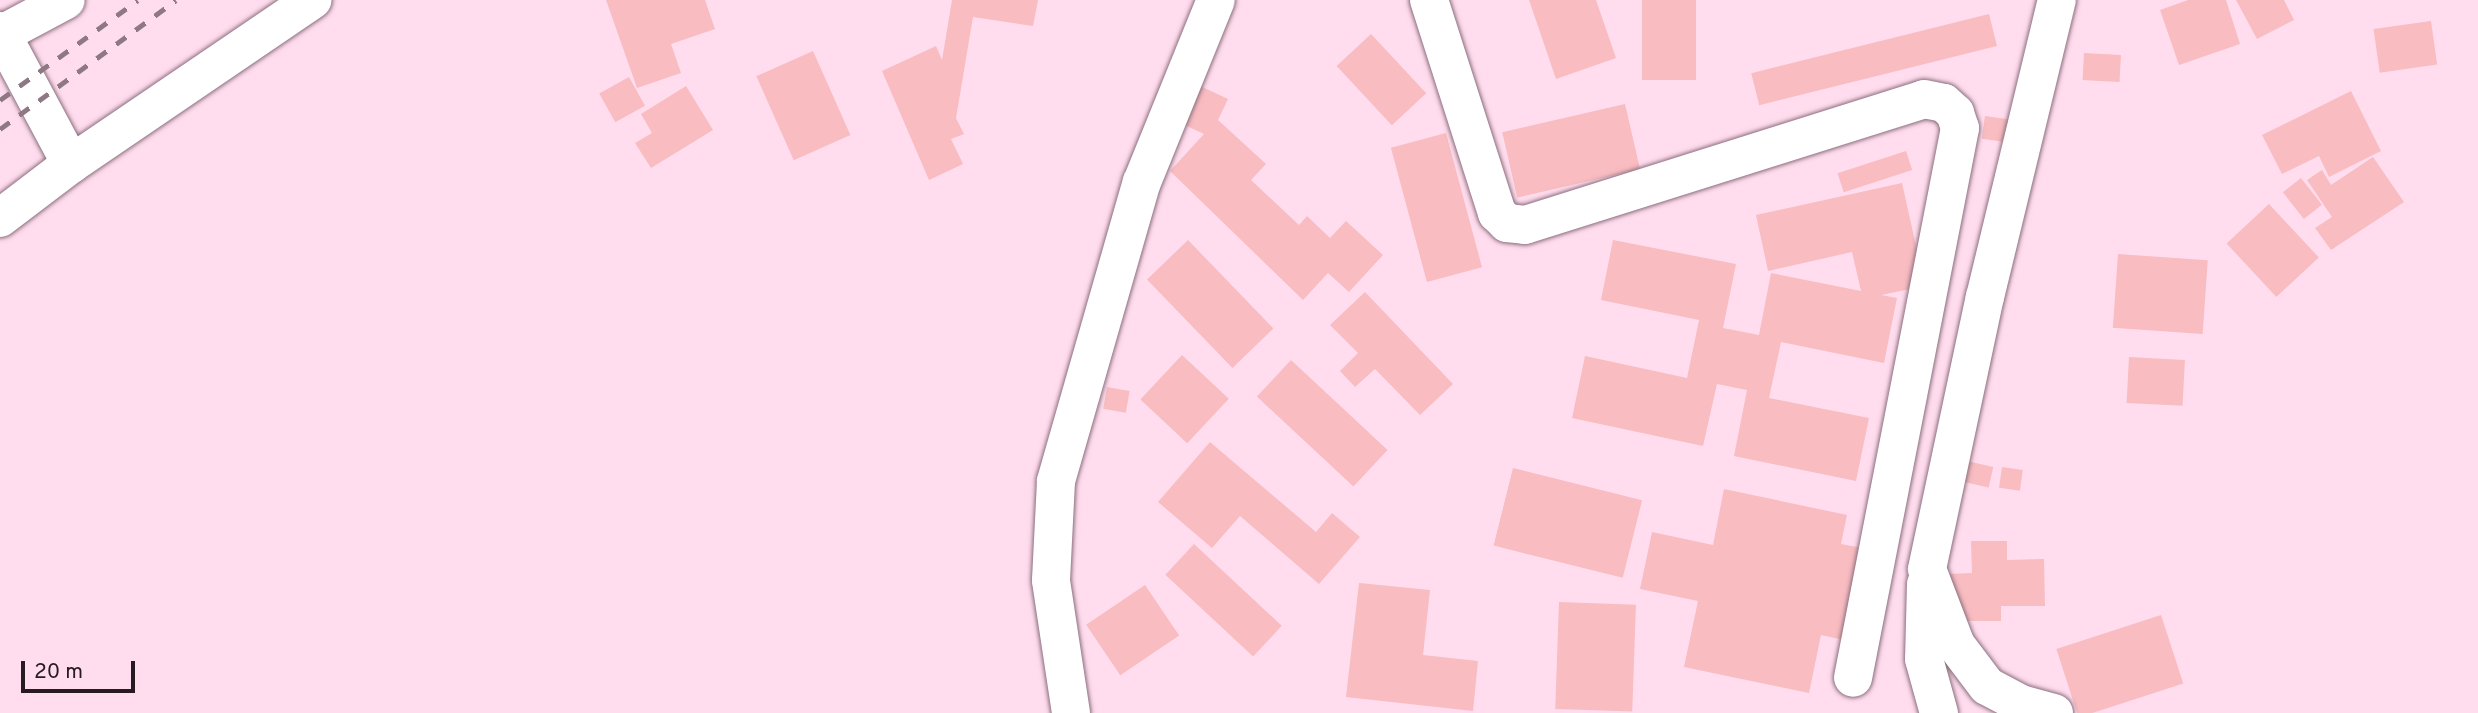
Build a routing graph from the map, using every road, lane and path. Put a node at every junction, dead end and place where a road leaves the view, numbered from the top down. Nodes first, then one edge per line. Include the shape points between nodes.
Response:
1 (66, 0) edge
2 (312, 0) edge
3 (1216, 0) edge
4 (1429, 0) edge
5 (2057, 0) edge
6 (1, 32) edge
7 (71, 164) junction
8 (0, 218) edge
9 (1927, 569) junction
10 (1853, 678) dead end
11 (1071, 713) edge
12 (1939, 713) edge
13 (2054, 713) edge

1 - 6 street
2 - 7 street
3 - 11 street via 1142,182 1056,481 1051,580
4 - 10 street via 1497,212 1507,223 1525,225 1924,99 1944,103 1955,113 1960,128
5 - 9 street via 1984,297
6 - 7 street
7 - 8 street
9 - 12 street via 1924,659
9 - 13 street via 1956,645 1987,686 2021,704

